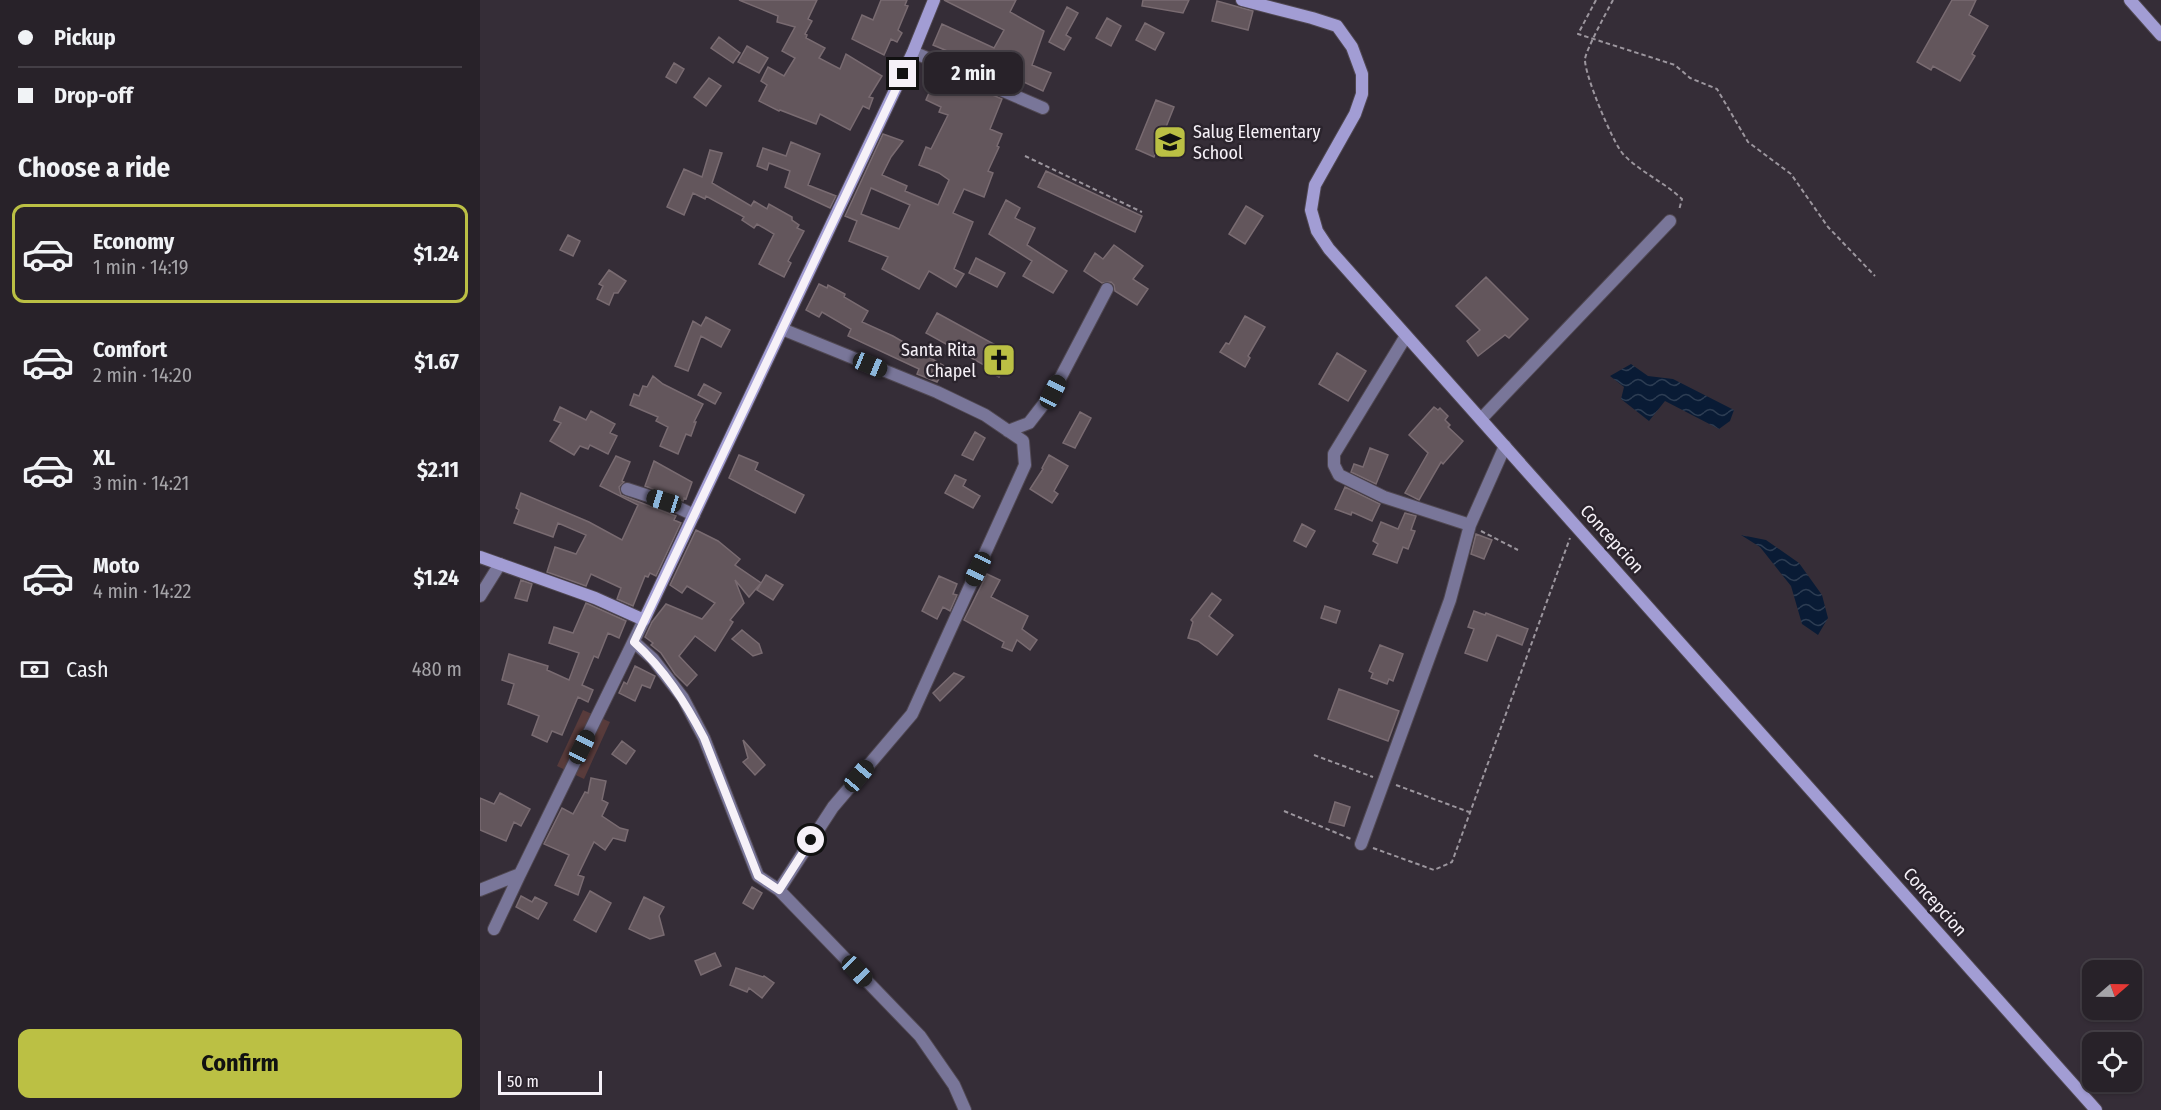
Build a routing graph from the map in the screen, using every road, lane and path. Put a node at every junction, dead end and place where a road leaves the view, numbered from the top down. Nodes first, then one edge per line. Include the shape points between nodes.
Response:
1 (934, 0) edge
2 (1242, 0) edge
3 (1596, 0) edge
4 (1613, 0) edge
5 (2130, 0) edge
6 (2161, 35) edge
7 (1594, 39) junction
8 (913, 52) junction
9 (1043, 108) dead end
10 (1025, 156) dead end
11 (1142, 212) dead end
12 (1670, 221) joint
13 (1875, 276) dead end
14 (1107, 289) dead end
15 (782, 329) junction
16 (1406, 336) junction
17 (1481, 419) junction
18 (1008, 431) junction
19 (1505, 446) junction
20 (627, 489) dead end
21 (694, 515) junction
22 (1575, 524) junction
23 (1470, 525) junction
24 (1518, 550) dead end
25 (480, 557) edge
26 (500, 564) junction
27 (480, 596) edge
28 (644, 620) junction
29 (634, 642) junction
30 (1284, 811) dead end
31 (1360, 844) junction
32 (520, 874) junction
33 (480, 890) edge
34 (779, 890) junction
35 (494, 929) dead end
36 (965, 1110) edge
37 (2096, 1110) edge

1 - 8 main road
2 - 16 main road, Concepcion via 1337,26 1352,47 1362,74 1362,94 1315,185 1311,210 1317,231 1329,249
3 - 7 path via 1578,34
4 - 7 path
5 - 6 main road
7 - 12 path via 1585,59 1595,97 1621,152 1682,199
7 - 13 path via 1675,65 1690,78 1717,89 1748,142 1791,174 1828,227
8 - 9 street
8 - 15 main road
10 - 11 path
12 - 17 street
14 - 18 street via 1053,392 1029,423
15 - 18 street via 937,392
15 - 21 main road
16 - 17 main road, Concepcion
16 - 23 street via 1334,454 1334,465 1339,475 1384,497
17 - 19 main road, Concepcion
18 - 34 street via 1023,441 1025,465 912,714 833,807
19 - 22 main road, Concepcion
19 - 23 street
20 - 21 street
21 - 28 main road
22 - 31 path via 1452,862 1434,870
22 - 37 main road, Concepcion
23 - 24 path
23 - 31 street via 1450,600
25 - 26 main road
26 - 27 street
26 - 28 main road
28 - 29 street
29 - 32 street
29 - 34 street via 653,659 683,698 704,738 758,876
30 - 31 path
32 - 33 street
32 - 35 street
34 - 36 street via 920,1036 954,1085

